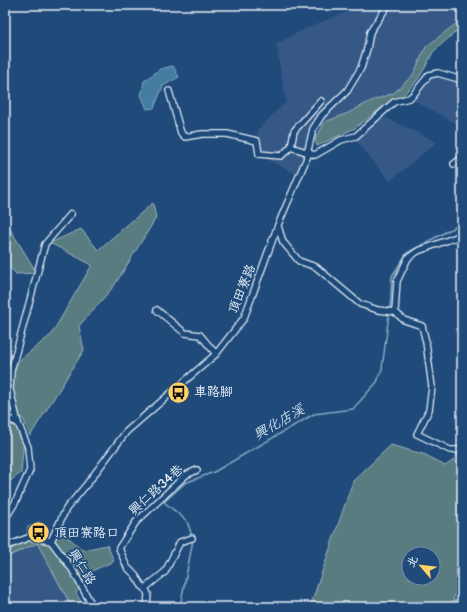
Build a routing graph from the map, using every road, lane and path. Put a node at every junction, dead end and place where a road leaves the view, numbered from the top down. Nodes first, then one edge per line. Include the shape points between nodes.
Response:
1 (388, 5) edge
2 (462, 80) edge
3 (169, 91) dead end
4 (321, 101) dead end
5 (291, 147) junction
6 (309, 153) junction
7 (462, 158) edge
8 (454, 164) dead end
9 (71, 214) dead end
10 (278, 225) junction
11 (462, 235) edge
12 (157, 310) dead end
13 (395, 312) junction
14 (216, 354) junction
15 (5, 422) edge
16 (18, 423) junction
17 (462, 450) edge
18 (197, 470) dead end
19 (5, 519) edge
20 (192, 538) dead end
21 (51, 541) junction
22 (5, 547) edge
23 (145, 588) junction
24 (93, 607) edge
25 (147, 607) edge

1 - 6 street, 頂田寮路 via 370,32 361,68 347,91 322,115 313,129
2 - 6 street via 438,73 430,75 413,95 394,102 356,136 341,140 315,155
3 - 5 street via 181,133 185,137 227,134 257,141 259,154 280,156
4 - 5 street via 294,131
5 - 6 street
6 - 10 street, 頂田寮路
7 - 8 street
9 - 16 street via 45,244 11,371 10,390
10 - 13 street via 283,242 299,261 316,267 360,304
10 - 14 street, 頂田寮路 via 244,318
11 - 13 street via 418,251 408,258 397,281
12 - 14 street via 185,333 200,335
13 - 17 street via 404,320 422,326 426,342 432,388 429,410 417,434 450,450
14 - 21 street, 頂田寮路 via 126,432 66,509
15 - 16 street via 12,420
16 - 19 street via 28,447 30,470
18 - 23 street, 興仁路34巷 via 186,475 136,522 119,548 127,567
20 - 23 street via 180,542 165,572
21 - 22 street, 興仁路 via 30,537
21 - 24 street, 興仁路 via 72,568
23 - 25 street via 148,594

